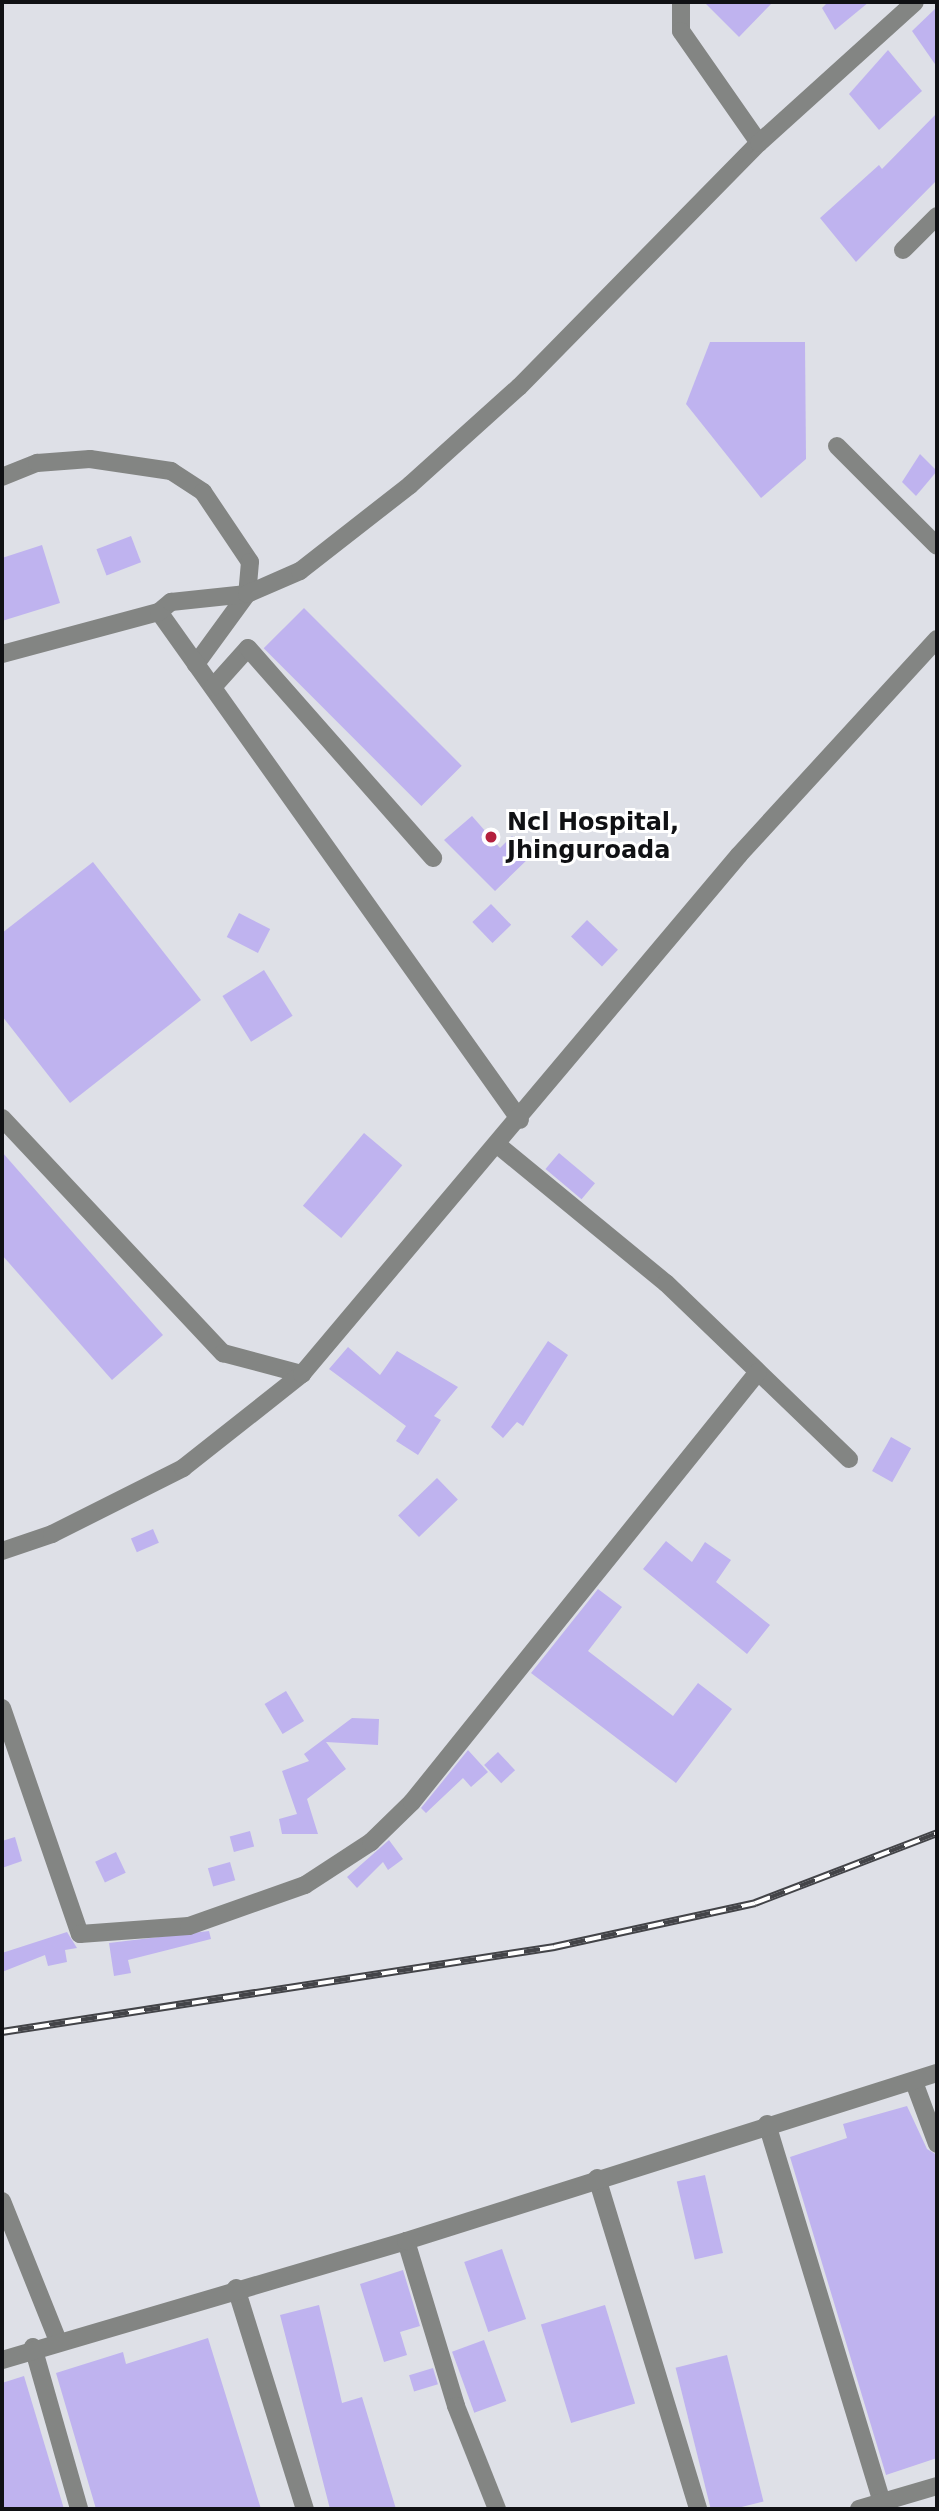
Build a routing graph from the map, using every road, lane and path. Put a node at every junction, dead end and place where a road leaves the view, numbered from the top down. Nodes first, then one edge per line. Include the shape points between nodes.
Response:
1 (681, 2) edge
2 (915, 2) edge
3 (759, 143) junction
4 (937, 216) edge
5 (904, 250) dead end
6 (837, 446) dead end
7 (2, 477) edge
8 (937, 546) edge
9 (247, 594) junction
10 (159, 612) junction
11 (937, 639) edge
12 (2, 654) edge
13 (196, 664) junction
14 (212, 687) junction
15 (433, 858) dead end
16 (2, 1118) edge
17 (520, 1120) junction
18 (499, 1146) junction
19 (758, 1372) junction
20 (302, 1374) junction
21 (849, 1459) dead end
22 (2, 1551) edge
23 (2, 1708) edge
24 (937, 2073) edge
25 (914, 2082) junction
26 (767, 2123) junction
27 (937, 2144) edge
28 (597, 2178) junction
29 (2, 2202) edge
30 (406, 2241) junction
31 (236, 2288) junction
32 (58, 2341) junction
33 (33, 2347) junction
34 (2, 2360) edge
35 (937, 2486) edge
36 (882, 2502) junction
37 (79, 2509) edge
38 (305, 2509) edge
39 (497, 2509) edge
40 (698, 2509) edge
41 (859, 2509) edge

1 - 3 street via 681,32
2 - 3 street
3 - 9 street via 519,387 410,485 300,571
4 - 5 street
6 - 8 street
7 - 9 street via 37,463 90,459 171,471 203,492 250,562
9 - 10 street via 171,602
9 - 13 street
10 - 12 street
10 - 13 street
11 - 17 street via 738,855
13 - 14 street
14 - 15 street via 248,648
14 - 17 street
16 - 20 street via 223,1353
17 - 18 street
18 - 19 street via 666,1283
18 - 20 street
19 - 21 street
19 - 23 street via 412,1802 371,1842 305,1885 189,1926 80,1934
20 - 22 street via 183,1468 51,1534
24 - 25 street
25 - 26 street
25 - 27 street
26 - 28 street
26 - 36 street
28 - 30 street
28 - 40 street
29 - 32 street
30 - 31 street
30 - 39 street via 456,2406
31 - 32 street
31 - 38 street
32 - 33 street
33 - 34 street
33 - 37 street
35 - 36 street
36 - 41 street

